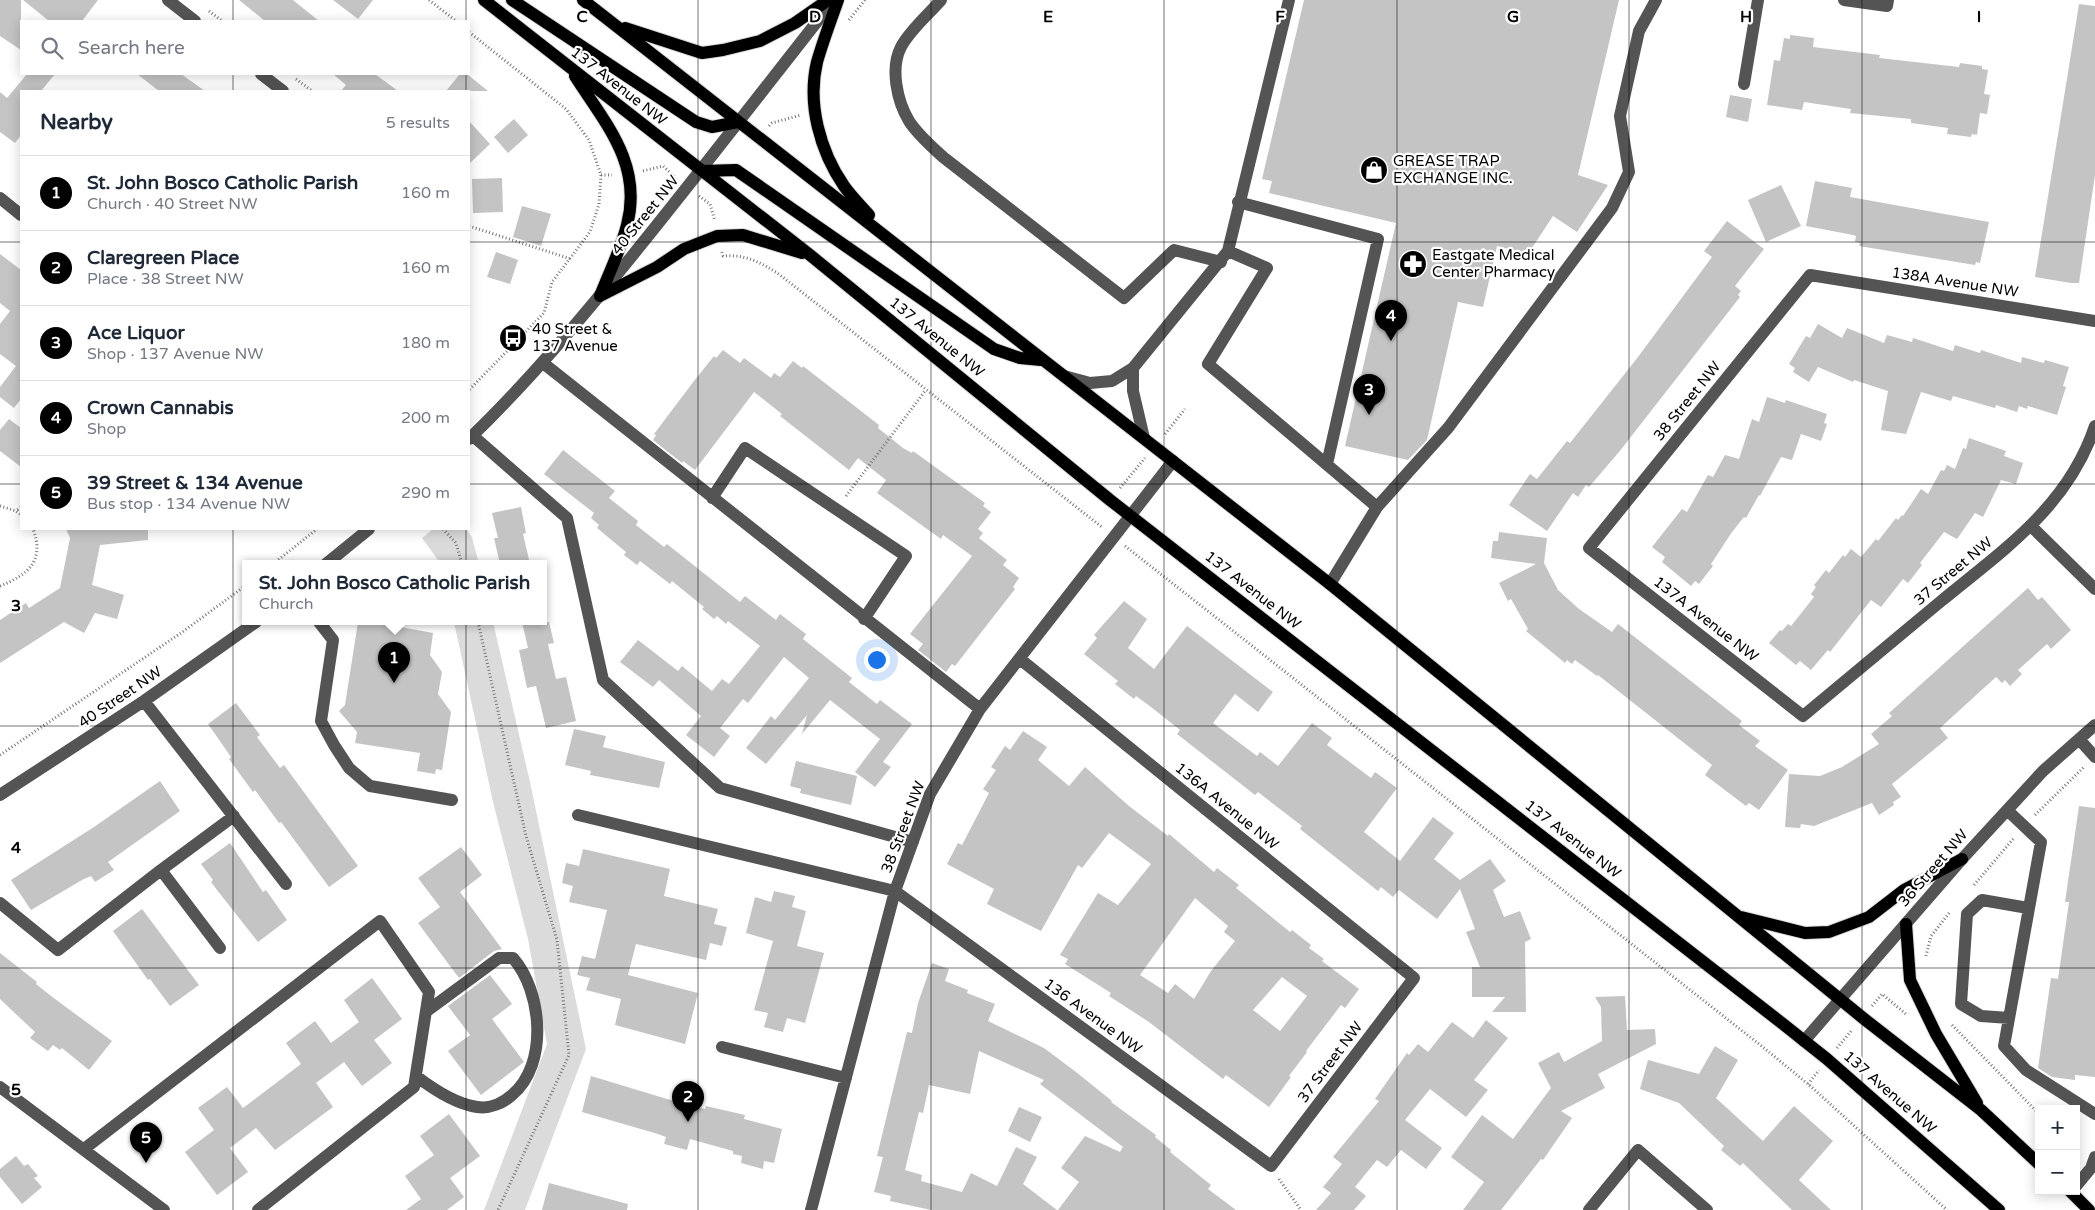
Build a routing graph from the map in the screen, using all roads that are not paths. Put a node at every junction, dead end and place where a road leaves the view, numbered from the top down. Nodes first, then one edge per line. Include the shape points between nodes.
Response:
1 (168, 0) edge
2 (484, 0) edge
3 (512, 0) edge
4 (583, 0) edge
5 (828, 0) edge
6 (834, 0) edge
7 (838, 0) edge
8 (941, 0) edge
9 (1289, 0) edge
10 (1656, 0) edge
11 (1758, 0) edge
12 (1844, 0) edge
13 (1888, 0) edge
14 (194, 20) edge
15 (614, 24) junction
16 (572, 69) junction
17 (262, 75) edge
18 (1744, 84) dead end
19 (282, 90) edge
20 (738, 122) junction
21 (702, 171) junction
22 (0, 198) edge
23 (1238, 202) junction
24 (20, 214) edge
25 (885, 235) junction
26 (810, 255) junction
27 (1224, 256) junction
28 (1810, 275) joint
29 (600, 296) junction
30 (2095, 321) edge
31 (1041, 360) junction
32 (543, 363) junction
33 (1133, 368) junction
34 (1059, 374) junction
35 (2095, 426) edge
36 (471, 437) edge
37 (1144, 438) junction
38 (1173, 462) junction
39 (1327, 464) junction
40 (712, 498) junction
41 (1377, 507) junction
42 (1131, 516) junction
43 (2031, 526) junction
44 (368, 530) edge
45 (1589, 548) joint
46 (331, 560) edge
47 (1330, 584) junction
48 (2095, 589) edge
49 (864, 619) junction
50 (252, 625) edge
51 (321, 625) edge
52 (1020, 659) junction
53 (144, 701) junction
54 (980, 709) junction
55 (1803, 716) joint
56 (2095, 725) edge
57 (2079, 739) junction
58 (2092, 760) edge
59 (0, 796) edge
60 (452, 800) dead end
61 (2007, 810) junction
62 (234, 816) junction
63 (578, 816) dead end
64 (913, 842) junction
65 (1962, 859) junction
66 (161, 870) junction
67 (286, 884) dead end
68 (895, 891) junction
69 (0, 903) edge
70 (2028, 908) junction
71 (1738, 916) junction
72 (1906, 924) junction
73 (220, 948) dead end
74 (1414, 978) joint
75 (1841, 999) junction
76 (427, 1011) junction
77 (2008, 1018) junction
78 (1804, 1042) junction
79 (722, 1047) dead end
80 (416, 1076) junction
81 (846, 1078) junction
82 (0, 1087) edge
83 (1981, 1110) junction
84 (2095, 1114) edge
85 (84, 1149) junction
86 (2095, 1157) edge
87 (2035, 1160) edge
88 (1271, 1166) joint
89 (2080, 1180) edge
90 (2076, 1195) edge
91 (164, 1210) edge
92 (258, 1210) edge
93 (811, 1210) edge
94 (1589, 1210) edge
95 (1707, 1210) edge
96 (1999, 1210) edge
97 (2089, 1210) edge

1 - 14 street
2 - 16 main road, 137 Avenue NW
3 - 20 main road via 696,122 712,127
4 - 15 main road
5 - 15 main road via 795,23 760,41 702,53
6 - 20 street, 40 Street NW
7 - 25 main road via 817,63 814,112 826,150 844,186
8 - 27 street via 902,46 895,61 899,93 908,120 943,157 1124,298 1174,250
9 - 23 street
10 - 41 street via 1639,31 1620,116 1629,172 1612,208 1448,428
11 - 18 street
12 - 13 street via 1887,6
15 - 20 main road
16 - 21 main road, 137 Avenue NW
16 - 29 main road via 606,121 624,156 629,174 628,225
17 - 19 street
20 - 21 street, 40 Street NW
20 - 25 main road
21 - 26 main road, 137 Avenue NW
21 - 29 street, 40 Street NW
21 - 31 main road via 736,170 994,349 1020,358
22 - 24 street
23 - 27 street
23 - 39 street via 1378,239
25 - 31 main road
26 - 29 main road via 743,235 717,236 684,249 657,267
26 - 42 main road, 137 Avenue NW
27 - 33 street
27 - 39 street via 1267,268 1208,364
28 - 30 street, 138A Avenue NW
28 - 45 street, 38 Street NW
29 - 32 street, 40 Street NW
31 - 34 main road
32 - 36 street, 40 Street NW
32 - 40 street
33 - 34 street via 1112,381 1090,383
33 - 37 street via 1133,391
34 - 37 main road
35 - 43 street, 37 Street NW via 2067,485
36 - 64 street via 567,518 603,680 720,788
37 - 38 main road
38 - 42 street, 38 Street NW
38 - 47 main road
39 - 41 street
40 - 49 street
40 - 49 street via 744,448 906,556
41 - 47 street
42 - 52 street, 38 Street NW
42 - 78 main road, 137 Avenue NW
43 - 48 street
43 - 55 street, 37 Street NW
44 - 46 street
45 - 55 street, 137A Avenue NW
47 - 71 main road
49 - 54 street
50 - 53 street, 40 Street NW
51 - 60 street via 333,640 321,721 349,768 370,786
52 - 54 street, 38 Street NW
52 - 74 street, 136A Avenue NW
53 - 59 street, 40 Street NW
53 - 62 street
54 - 64 street, 38 Street NW via 930,794
56 - 57 street, 36 Street NW
57 - 58 street
57 - 61 street, 36 Street NW
61 - 65 street, 36 Street NW
61 - 70 street via 2041,842
62 - 66 street
62 - 67 street
63 - 68 street
64 - 68 street, 38 Street NW
65 - 71 main road via 1904,890 1869,917 1829,932 1805,933
65 - 72 street, 36 Street NW
66 - 69 street via 58,950
66 - 73 street
68 - 81 street, 38 Street NW
68 - 88 street, 136 Avenue NW
70 - 77 street
70 - 77 street via 1982,900 1967,914 1961,1004 1981,1016
71 - 75 main road
72 - 75 street, 36 Street NW
72 - 83 main road via 1910,980 1936,1034
74 - 88 street, 37 Street NW
75 - 78 street, 36 Street NW
75 - 83 main road
76 - 80 street
76 - 80 street via 499,958 513,958 523,969 530,991 538,1048 532,1070 519,1089 503,1103 478,1108 433,1089
76 - 85 street via 429,992 380,921
77 - 84 street via 2004,1046 2026,1070
78 - 96 main road, 137 Avenue NW
79 - 81 street
80 - 92 street via 414,1087
81 - 93 street, 38 Street NW
82 - 85 street
83 - 87 main road
85 - 91 street
86 - 89 street
90 - 97 main road
94 - 95 street via 1638,1150

